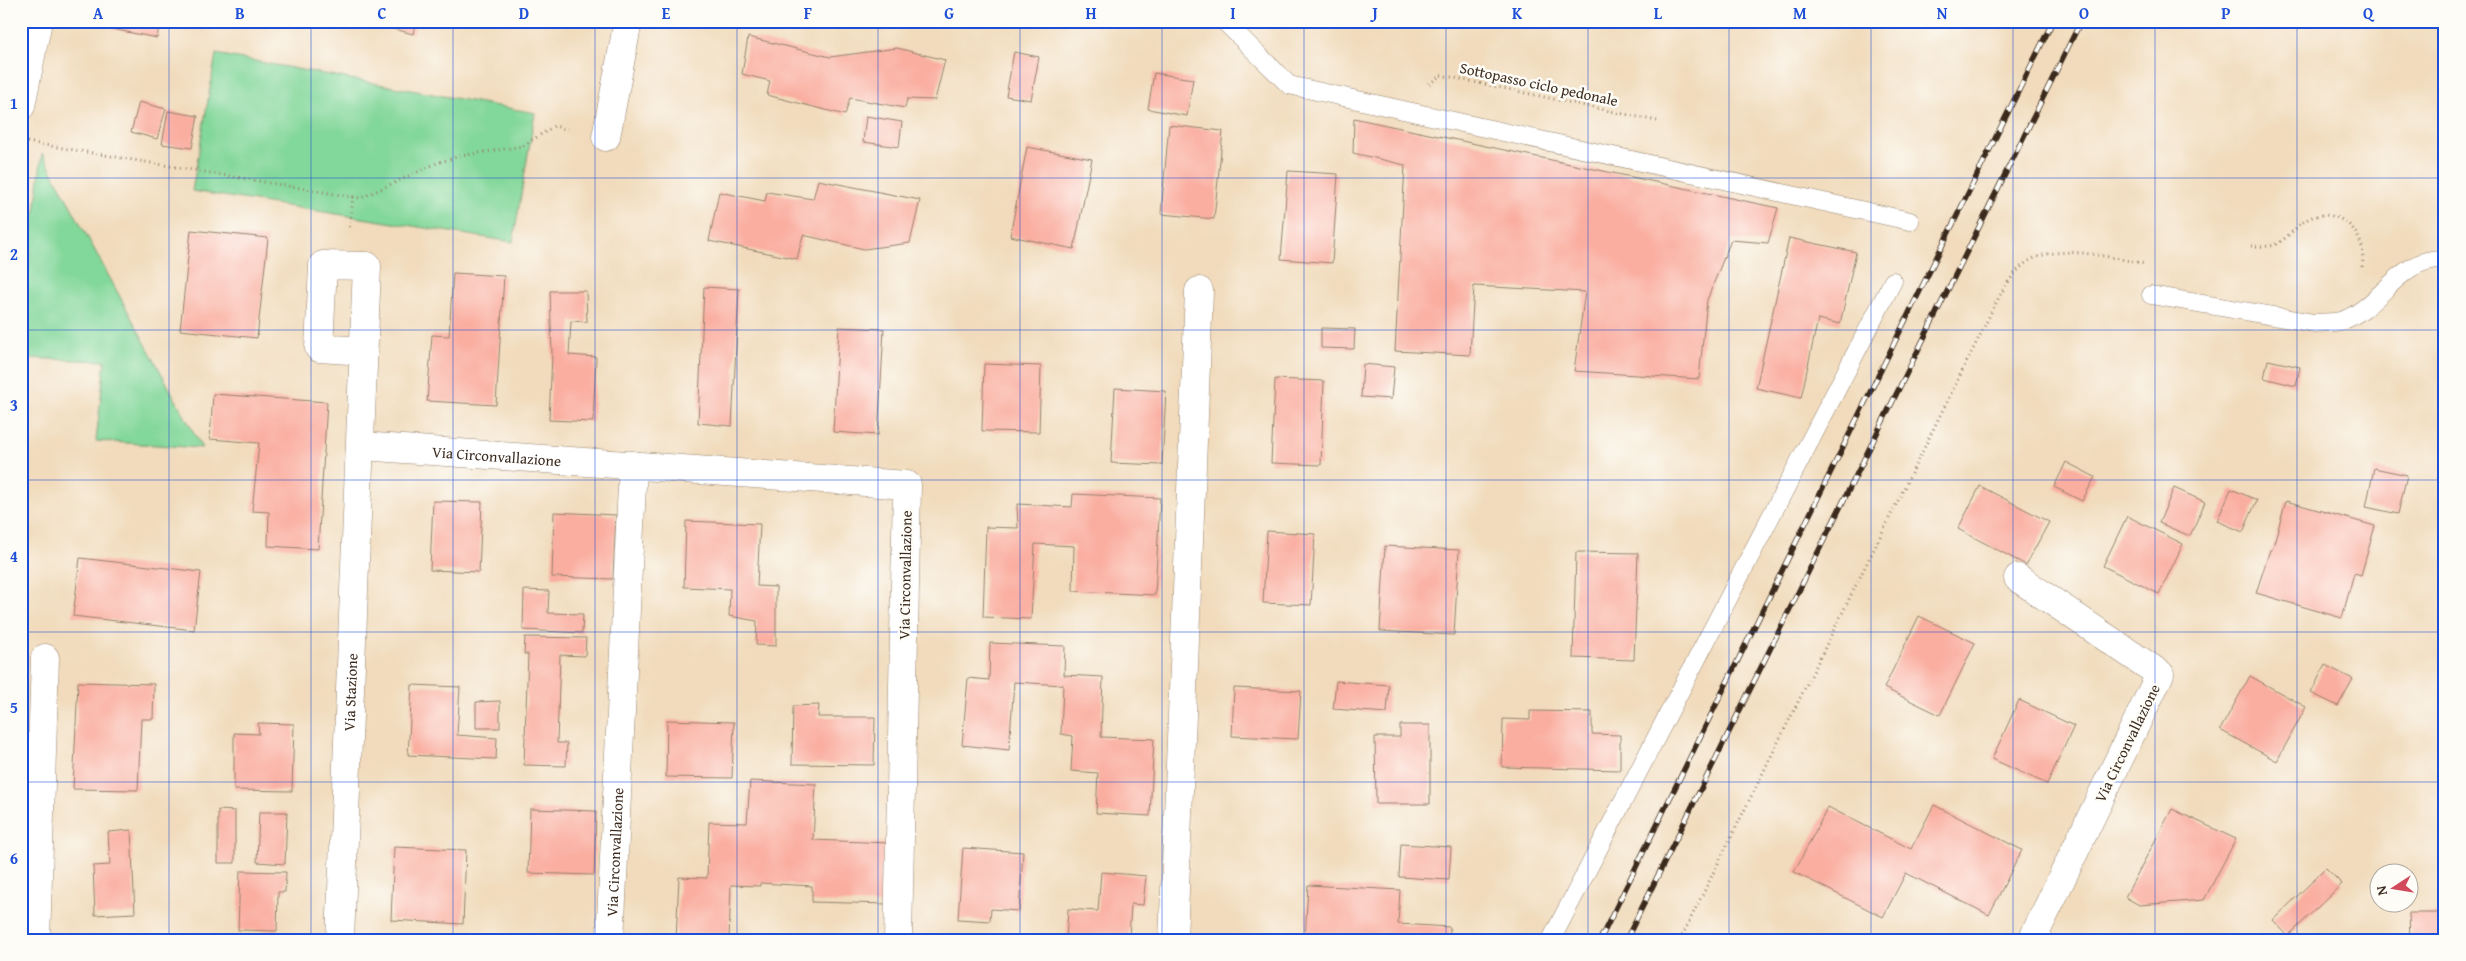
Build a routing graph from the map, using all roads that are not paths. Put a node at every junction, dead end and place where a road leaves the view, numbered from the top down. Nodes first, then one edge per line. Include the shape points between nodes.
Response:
1 (628, 21) edge
2 (1224, 21) edge
3 (31, 41) edge
4 (21, 106) edge
5 (606, 137) road end
6 (1910, 221) dead end
7 (2445, 259) edge
8 (1893, 281) dead end
9 (1199, 291) dead end
10 (2151, 294) road end
11 (364, 350) junction
12 (361, 446) junction
13 (633, 465) junction
14 (2018, 578) dead end
15 (45, 658) dead end
16 (36, 940) edge
17 (340, 940) edge
18 (610, 940) edge
19 (898, 940) edge
20 (1173, 940) edge
21 (1551, 940) edge
22 (2032, 940) edge

1 - 5 street
2 - 6 lane via 1289,84
3 - 4 street
7 - 10 lane via 2434,258 2414,265 2362,310 2340,321 2314,323
8 - 21 lane
9 - 20 street
11 - 11 street, Via Stazione via 368,266 323,265 319,348
11 - 12 street, Via Stazione
12 - 13 street, Via Circonvallazione
12 - 17 street, Via Stazione
13 - 18 street, Via Circonvallazione
13 - 19 street, Via Circonvallazione via 907,485
14 - 22 street, Via Circonvallazione via 2160,674
15 - 16 street

